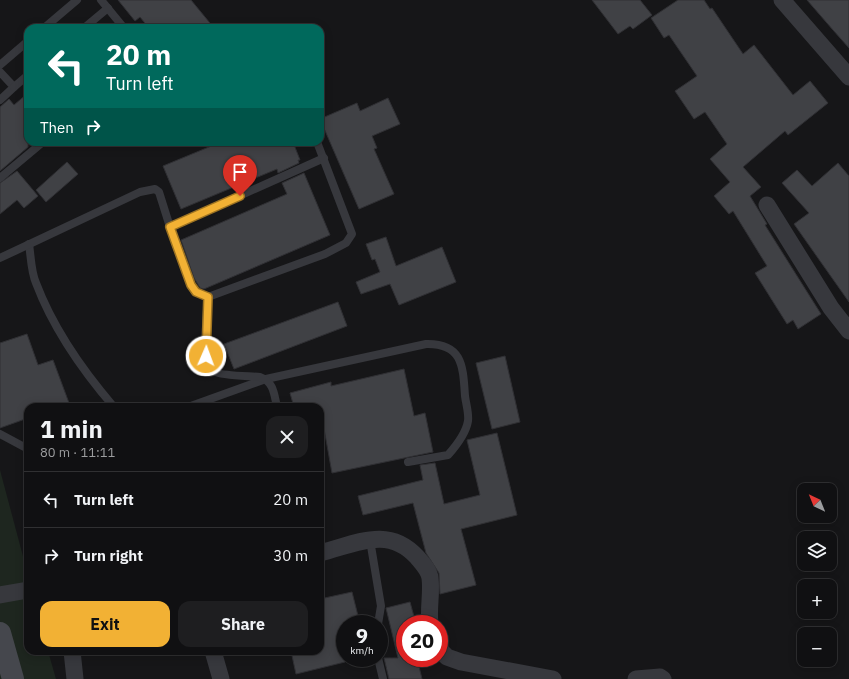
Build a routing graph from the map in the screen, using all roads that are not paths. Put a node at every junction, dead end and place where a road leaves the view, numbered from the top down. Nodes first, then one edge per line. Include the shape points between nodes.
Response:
1 (77, 0) edge
2 (101, 0) edge
3 (782, 0) edge
4 (108, 8) junction
5 (49, 24) edge
6 (89, 24) edge
7 (121, 24) edge
8 (24, 44) edge
9 (0, 65) edge
10 (0, 72) edge
11 (849, 77) edge
12 (24, 78) edge
13 (14, 87) junction
14 (0, 100) edge
15 (38, 146) edge
16 (319, 146) edge
17 (324, 158) junction
18 (0, 178) edge
19 (767, 205) dead end
20 (170, 227) junction
21 (29, 244) junction
22 (0, 258) edge
23 (208, 297) junction
24 (849, 331) edge
25 (266, 380) junction
26 (111, 403) edge
27 (200, 403) edge
28 (276, 403) edge
29 (0, 434) edge
30 (24, 446) edge
31 (408, 462) dead end
32 (370, 540) junction
33 (324, 552) edge
34 (24, 591) edge
35 (0, 595) edge
36 (380, 615) edge
37 (429, 615) edge
38 (0, 633) edge
39 (72, 655) edge
40 (214, 655) edge
41 (448, 657) edge
42 (380, 667) edge
43 (13, 679) edge
44 (75, 679) edge
45 (221, 679) edge
46 (383, 679) edge
47 (553, 679) edge
48 (636, 679) edge
49 (663, 679) edge

1 - 5 lane
2 - 4 lane
3 - 11 street
4 - 6 lane
4 - 7 lane
8 - 9 lane
10 - 13 lane
12 - 13 lane
13 - 14 lane
15 - 18 lane
16 - 17 lane
17 - 20 lane
17 - 23 lane via 352,234 346,243 325,254
19 - 24 street via 831,308
20 - 21 lane via 159,192 147,189
20 - 23 lane via 191,285 196,292
21 - 22 lane
21 - 26 lane via 36,282 66,342 91,380
23 - 25 lane via 206,356 210,366 217,373 260,377
25 - 27 lane
25 - 28 lane via 272,385
25 - 31 lane via 426,344 441,343 454,352 463,367 468,421 457,444 448,455
29 - 30 lane
32 - 33 street
32 - 36 lane via 381,606
32 - 37 street via 395,540 408,548 424,565 430,577
34 - 35 street
38 - 43 street
39 - 44 street
40 - 45 street
41 - 47 street
42 - 46 lane
48 - 49 street

